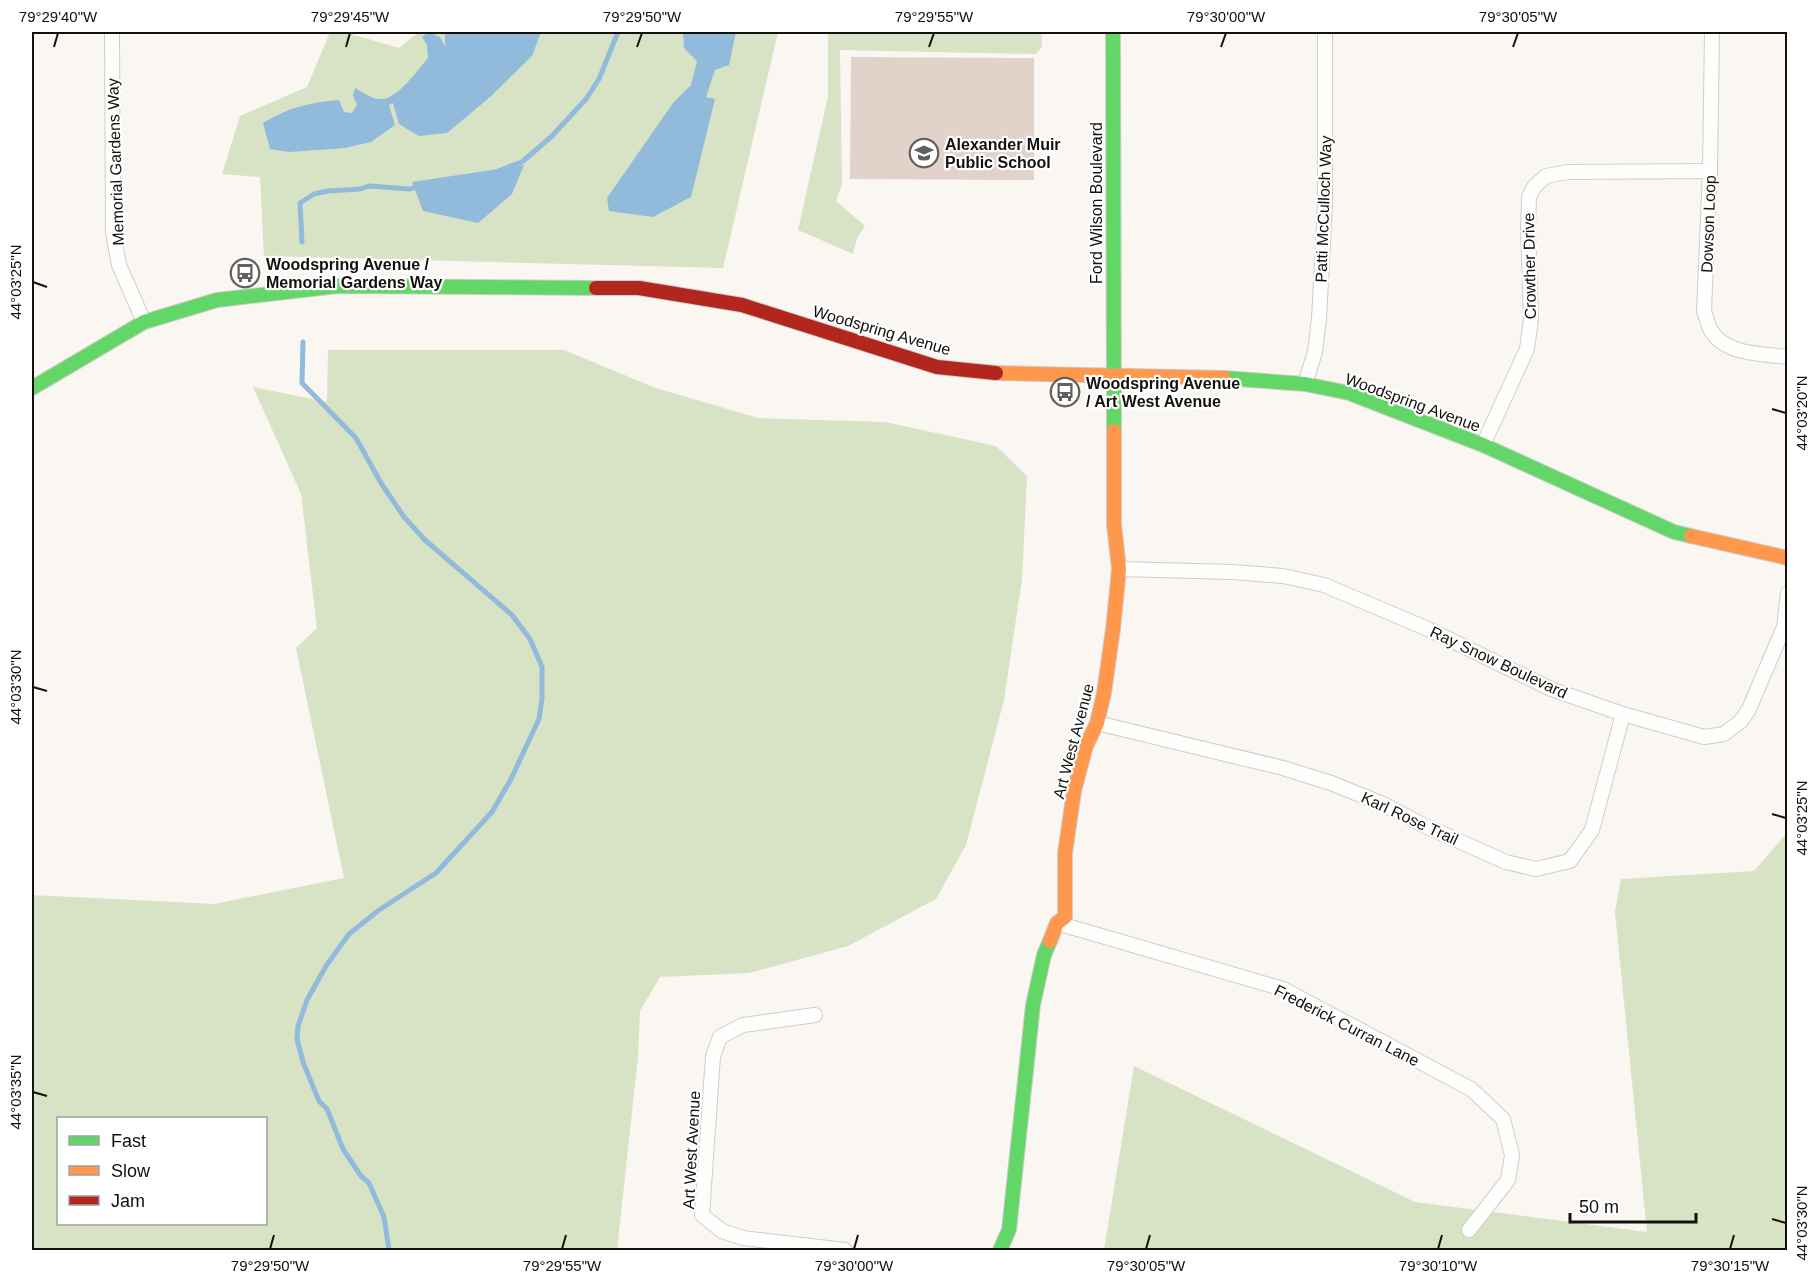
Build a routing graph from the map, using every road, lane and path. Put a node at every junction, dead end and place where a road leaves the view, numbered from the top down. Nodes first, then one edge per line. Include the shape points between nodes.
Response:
1 (112, 32) edge
2 (1113, 32) edge
3 (1325, 32) edge
4 (1712, 32) edge
5 (1710, 171) junction
6 (144, 322) junction
7 (1788, 357) edge
8 (1112, 374) junction
9 (1305, 384) junction
10 (32, 388) edge
11 (1483, 445) junction
12 (1788, 558) edge
13 (1119, 569) junction
14 (1788, 593) edge
15 (1623, 714) junction
16 (1097, 723) junction
17 (1057, 923) junction
18 (815, 1016) dead end
19 (1469, 1230) dead end
20 (845, 1251) edge
21 (1000, 1251) edge

1 - 6 street, Memorial Gardens Way via 113,232 119,265
2 - 8 street, Ford Wilson Boulevard
3 - 9 street, Patti McCulloch Way via 1325,204 1319,318 1315,352
4 - 5 street, Dowson Loop
5 - 7 street, Dowson Loop via 1704,311 1711,330 1722,342 1740,351
5 - 11 street, Crowther Drive via 1568,172 1546,176 1534,187 1529,197 1531,319 1527,349
6 - 8 street, Woodspring Avenue via 217,300 338,286 639,288 742,305 938,367 1013,375
6 - 10 street, Woodspring Avenue
8 - 9 street, Woodspring Avenue
8 - 13 street, Art West Avenue via 1114,524
9 - 11 street, Woodspring Avenue via 1349,393
11 - 12 street, Woodspring Avenue via 1674,532
13 - 15 street, Ray Snow Boulevard via 1233,572 1283,576 1324,585 1428,629 1551,690
13 - 16 street, Art West Avenue
14 - 15 street, Ray Snow Boulevard via 1784,627 1749,709 1724,734 1704,736
15 - 16 street, Karl Rose Trail via 1592,830 1570,861 1536,869 1506,862 1331,783
16 - 17 street, Art West Avenue via 1086,746 1074,791 1065,853 1065,917
17 - 19 street, Frederick Curran Lane via 1283,989 1471,1089 1503,1119 1512,1155 1508,1180
17 - 21 street, Art West Avenue via 1044,955 1034,1005 1009,1230
18 - 20 street, Art West Avenue via 743,1025 720,1037 713,1056 702,1215 722,1231 743,1238

